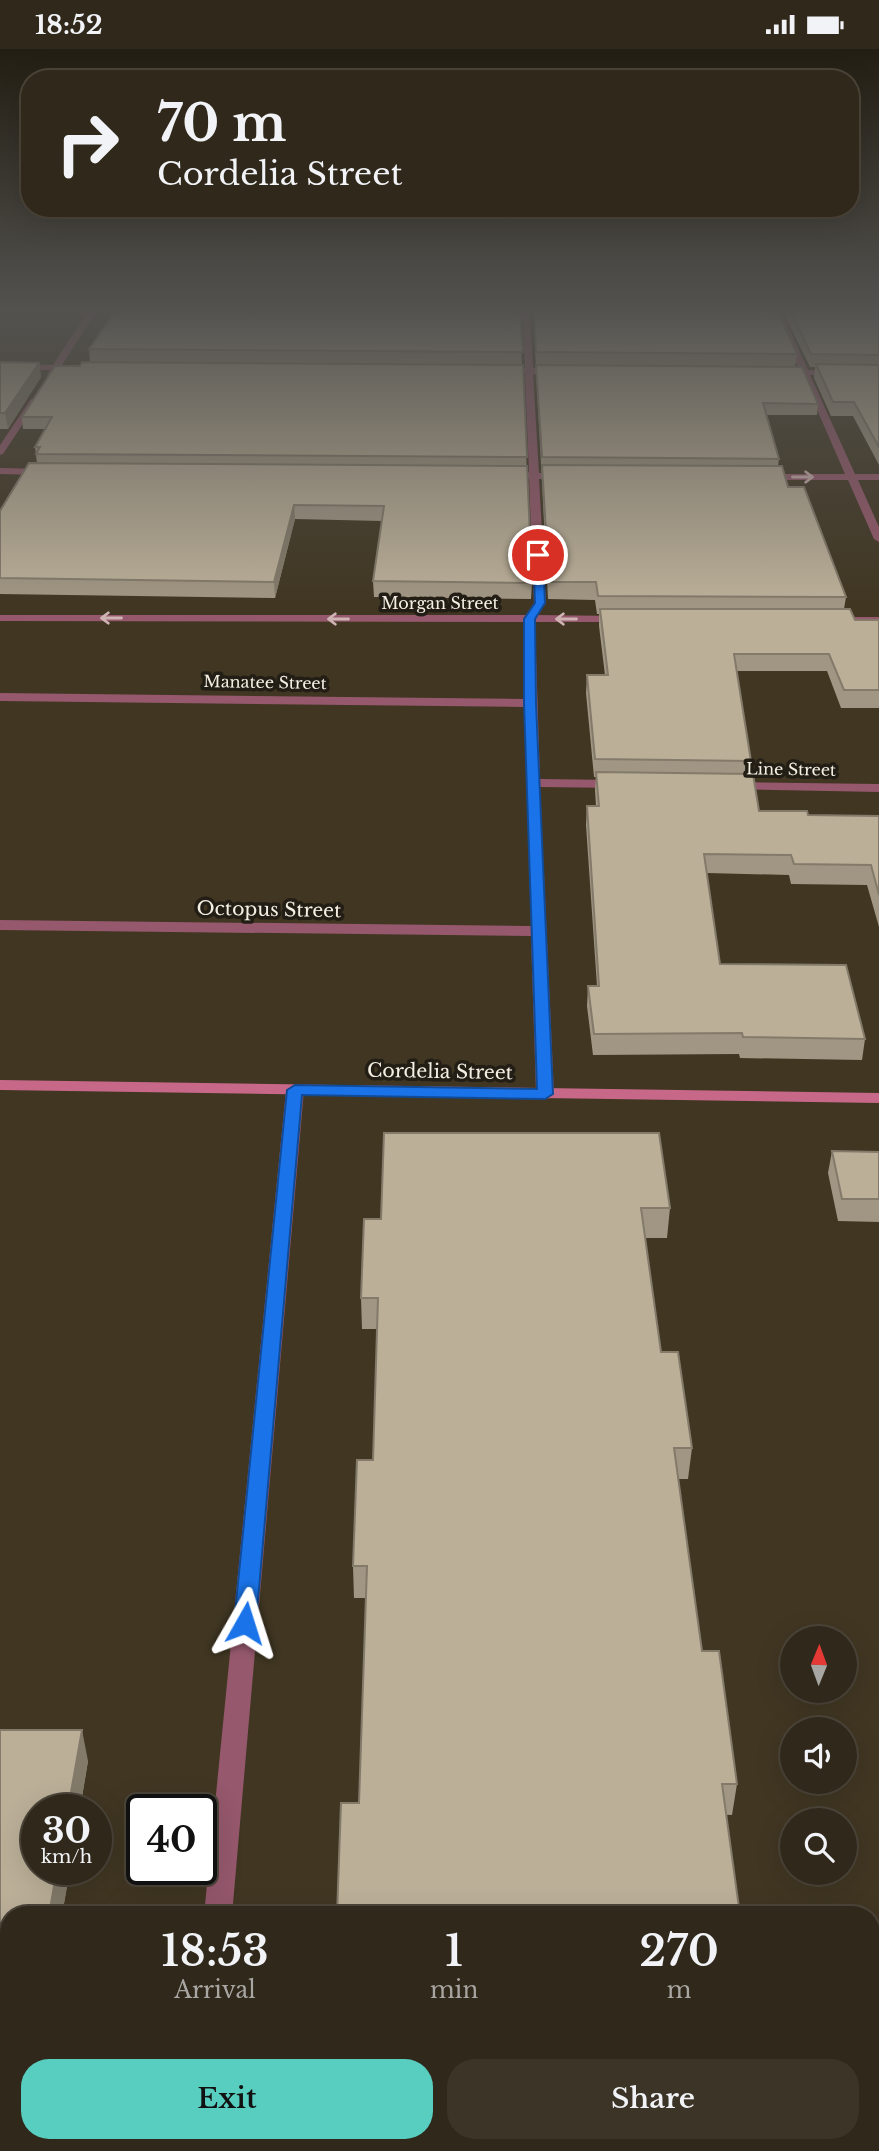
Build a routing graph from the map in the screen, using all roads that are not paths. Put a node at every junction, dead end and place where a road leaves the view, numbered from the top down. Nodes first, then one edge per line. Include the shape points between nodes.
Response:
1 (29, 408) edge
2 (531, 408) edge
3 (820, 408) edge
4 (0, 452) edge
5 (0, 471) edge
6 (52, 472) edge
7 (491, 475) edge
8 (534, 475) junction
9 (577, 476) edge
10 (758, 477) edge
11 (850, 477) junction
12 (879, 477) edge
13 (879, 539) edge
14 (0, 618) edge
15 (529, 619) junction
16 (628, 619) edge
17 (823, 619) edge
18 (879, 620) edge
19 (0, 697) edge
20 (530, 703) junction
21 (534, 783) junction
22 (635, 784) edge
23 (716, 785) edge
24 (879, 788) edge
25 (0, 925) edge
26 (537, 931) junction
27 (0, 1085) edge
28 (295, 1090) junction
29 (545, 1094) junction
30 (879, 1098) edge
31 (219, 1906) edge

1 - 4 street
2 - 8 street
3 - 11 street
5 - 6 street
7 - 8 street
8 - 9 street
8 - 15 street via 540,603
10 -> 11 street
11 - 12 street
11 - 13 street
15 -> 14 street, Morgan Street
16 -> 15 street, Morgan Street
15 - 20 street
17 - 18 street
19 - 20 street, Manatee Street
20 - 21 street
21 - 22 street
21 - 26 street
23 - 24 street, Line Street
25 - 26 street, Octopus Street
26 - 29 street
27 - 28 main road, Cordelia Street
28 - 29 main road, Cordelia Street
28 - 31 street
29 - 30 main road, Cordelia Street

